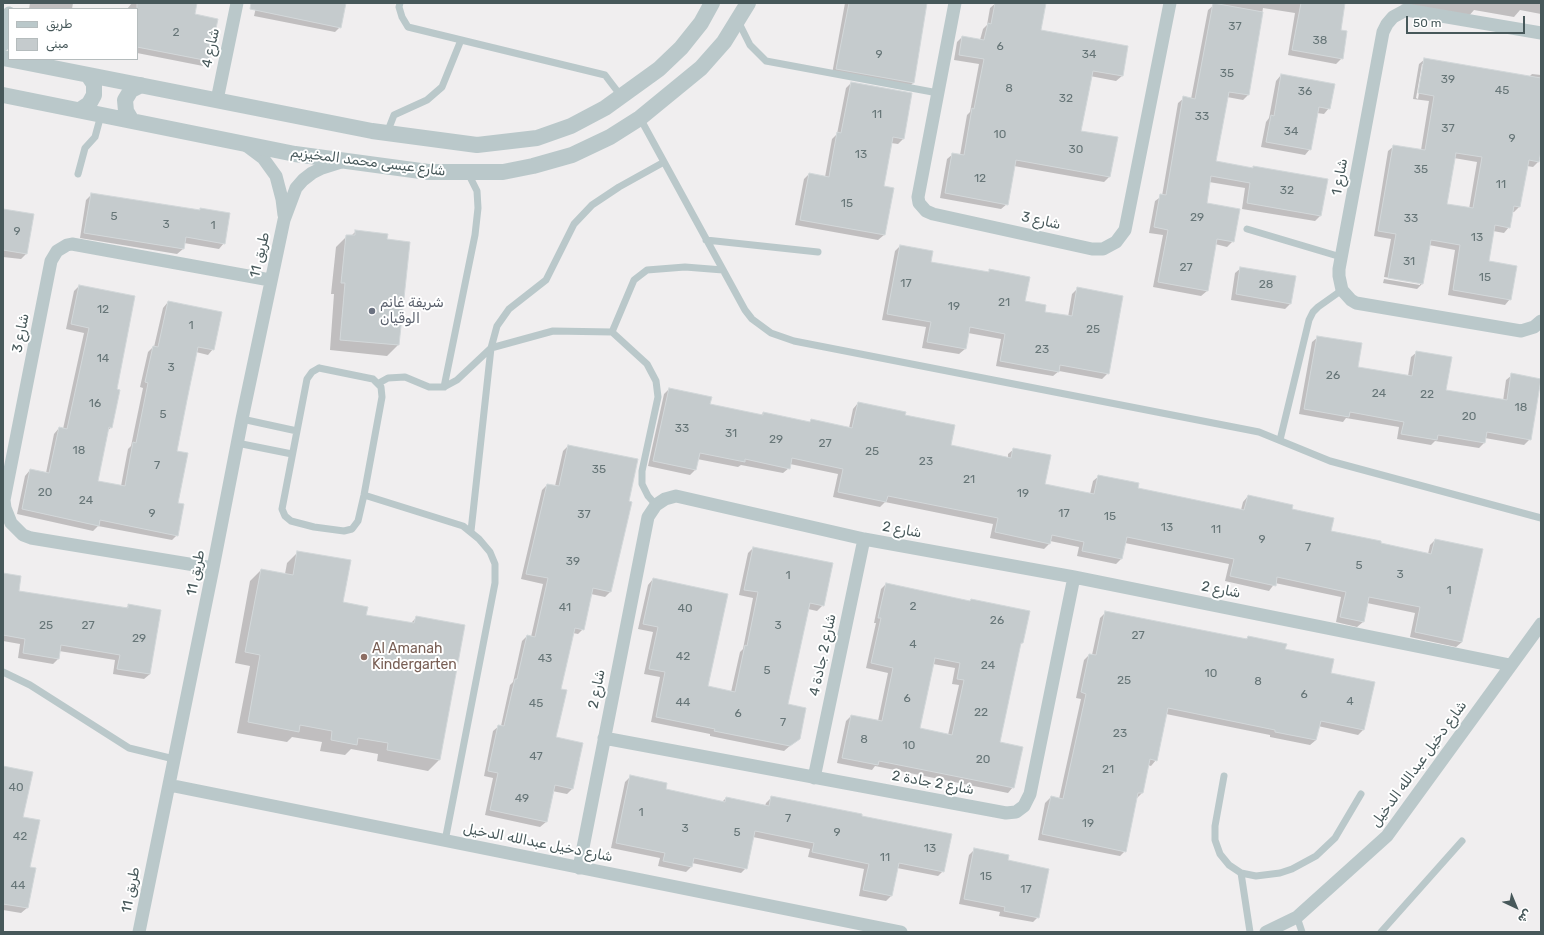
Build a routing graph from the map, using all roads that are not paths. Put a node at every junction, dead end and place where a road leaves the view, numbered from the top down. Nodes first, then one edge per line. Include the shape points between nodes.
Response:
1 (237, 3) edge
2 (400, 3) edge
3 (712, 3) edge
4 (748, 3) edge
5 (955, 3) edge
6 (1170, 3) edge
7 (8, 18) edge
8 (738, 21) junction
9 (1541, 34) edge
10 (461, 40) junction
11 (3, 45) edge
12 (13, 60) edge
13 (88, 75) junction
14 (141, 85) junction
15 (938, 93) junction
16 (3, 95) edge
17 (622, 96) junction
18 (216, 100) junction
19 (80, 110) junction
20 (101, 114) junction
21 (640, 118) junction
22 (132, 121) junction
23 (387, 133) junction
24 (243, 144) junction
25 (343, 161) junction
26 (664, 162) junction
27 (468, 173) junction
28 (78, 174) dead end
29 (284, 220) junction
30 (1247, 229) dead end
31 (706, 240) junction
32 (818, 252) dead end
33 (1341, 257) junction
34 (723, 270) junction
35 (270, 280) junction
36 (1342, 290) junction
37 (1541, 321) edge
38 (612, 332) junction
39 (491, 348) junction
40 (379, 383) junction
41 (444, 387) junction
42 (242, 419) junction
43 (297, 431) junction
44 (1280, 440) junction
45 (237, 444) junction
46 (292, 454) junction
47 (364, 494) junction
48 (656, 505) junction
49 (1541, 518) edge
50 (471, 531) junction
51 (864, 539) junction
52 (213, 568) junction
53 (1074, 577) junction
54 (1541, 624) edge
55 (1510, 665) junction
56 (3, 672) edge
57 (604, 738) junction
58 (174, 759) junction
59 (1224, 776) dead end
60 (814, 778) junction
61 (168, 785) junction
62 (1361, 794) dead end
63 (445, 841) junction
64 (1462, 841) dead end
65 (579, 868) junction
66 (1241, 873) junction
67 (1297, 917) junction
68 (139, 932) edge
69 (901, 932) edge
70 (1250, 932) edge
71 (1266, 932) edge
72 (1302, 932) edge
73 (1381, 932) edge

1 - 18 street, شارع 4
2 - 10 lane via 402,17 408,27
3 - 17 street via 701,23 681,48
4 - 8 street, شارع عيسى محمد المخيزيم
5 - 15 street, شارع 3
6 - 15 street, شارع 3 via 1125,230 1116,242 1104,249 1092,249 926,211 919,203 918,197
7 - 11 street
8 - 15 lane via 750,45 766,61
8 - 21 street, شارع عيسى محمد المخيزيم via 701,68
9 - 33 street, شارع 1 via 1406,10 1393,17 1383,32
10 - 17 lane via 605,75
10 - 23 lane via 442,88 427,100 394,115
12 - 13 street
13 - 14 street
13 - 19 street via 94,84 94,95 89,104
14 - 18 street
14 - 22 street via 131,90 125,100 126,111
16 - 19 street, شارع عيسى محمد المخيزيم
17 - 23 street via 571,126 537,138 477,145
18 - 23 street
19 - 20 street, شارع عيسى محمد المخيزيم
20 - 22 street, شارع عيسى محمد المخيزيم
20 - 28 lane via 95,137 85,148
21 - 26 lane
21 - 27 street, شارع عيسى محمد المخيزيم via 610,137 572,155 503,172
22 - 24 street, شارع عيسى محمد المخيزيم
24 - 25 street, شارع عيسى محمد المخيزيم
24 - 29 street, طريق 11 via 255,151 276,176
25 - 27 street, شارع عيسى محمد المخيزيم via 428,172
25 - 29 street, طريق 11 via 322,168 303,180 296,188
26 - 31 lane
26 - 39 lane via 592,204 574,224 546,280 509,309 497,326
27 - 41 lane via 477,191 475,235
29 - 35 street, طريق 11
30 - 33 lane
31 - 32 lane
31 - 34 lane
33 - 36 street, شارع 1 via 1339,276
34 - 38 lane via 685,266 647,270 634,280
34 - 44 lane via 752,319 782,338 1258,432
35 - 42 street, طريق 11
35 - 52 street, شارع 3 via 72,244 61,248 51,261 22,407 4,500 7,516 17,529 31,538
36 - 37 street via 1356,303 1514,330 1528,330
36 - 44 lane via 1318,307 1308,320
38 - 39 lane via 553,331
38 - 48 lane via 648,364 656,381 658,397 642,471 642,484
39 - 41 lane via 457,380
39 - 50 lane
40 - 41 lane via 388,378 405,377 429,387
40 - 43 lane via 374,379 319,368 312,372 307,379
40 - 47 lane via 382,397
42 - 43 lane
42 - 45 street, طريق 11
43 - 46 lane
44 - 49 lane via 1330,461
45 - 46 lane
45 - 52 street, طريق 11
46 - 47 lane via 282,509 291,521 314,527 352,530 358,521
47 - 50 lane via 451,521
48 - 51 street, شارع 2 via 676,496
48 - 57 street, شارع 2 via 648,517
50 - 63 lane via 490,552 495,564 495,583
51 - 53 street, شارع 2
51 - 60 street, شارع 2 جادة 4
52 - 58 street, طريق 11
53 - 55 street, شارع 2
53 - 60 street, شارع 2 جادة 2 via 1030,794 1020,810 1006,813
54 - 55 street, شارع دخيل عبدالله الدخيل
55 - 67 street, شارع دخيل عبدالله الدخيل via 1386,836
56 - 58 lane via 30,685 129,748
57 - 60 street, شارع 2 جادة 2
57 - 65 street, شارع 2
58 - 61 street, طريق 11
59 - 66 lane via 1215,840 1220,854 1229,865
61 - 63 street, شارع دخيل عبدالله الدخيل
61 - 68 street, طريق 11
62 - 66 lane via 1335,838 1310,860 1280,873 1256,876
63 - 65 street, شارع دخيل عبدالله الدخيل
64 - 73 lane
65 - 69 street, شارع دخيل عبدالله الدخيل
66 - 70 lane
67 - 71 street, شارع دخيل عبدالله الدخيل
67 - 72 lane

